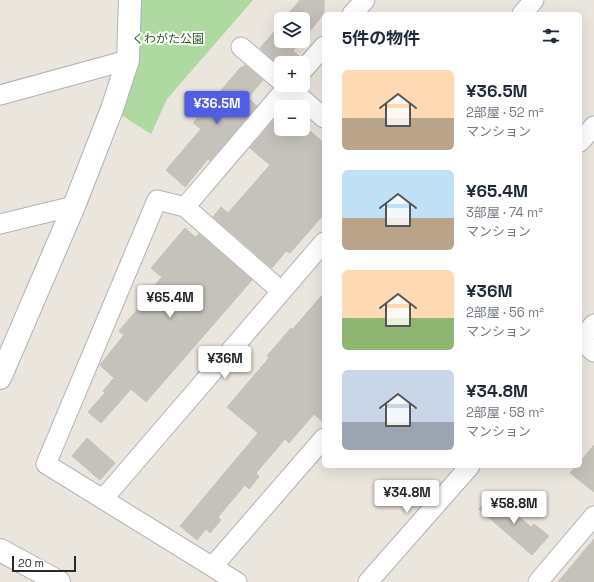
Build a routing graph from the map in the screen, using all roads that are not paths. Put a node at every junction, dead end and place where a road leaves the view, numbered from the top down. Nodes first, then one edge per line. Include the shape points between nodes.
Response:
1 (130, 0) edge
2 (365, 0) edge
3 (534, 0) edge
4 (354, 12) edge
5 (524, 12) edge
6 (241, 47) dead end
7 (322, 48) edge
8 (128, 60) junction
9 (310, 62) edge
10 (274, 74) edge
11 (279, 92) edge
12 (295, 92) edge
13 (0, 95) edge
14 (322, 116) edge
15 (594, 126) edge
16 (582, 140) edge
17 (74, 206) junction
18 (185, 207) junction
19 (0, 224) edge
20 (322, 244) edge
21 (282, 291) junction
22 (594, 324) edge
23 (582, 338) edge
24 (582, 342) edge
25 (594, 352) edge
26 (0, 378) edge
27 (322, 440) edge
28 (468, 468) edge
29 (103, 499) junction
30 (594, 516) edge
31 (0, 550) edge
32 (213, 566) junction
33 (59, 582) edge
34 (237, 582) edge
35 (368, 582) edge
36 (538, 582) edge

1 - 8 street
2 - 4 street
3 - 5 street
6 - 10 street
7 - 9 street
8 - 13 street
8 - 17 street
11 - 18 street
12 - 14 street
15 - 16 street
17 - 19 street
17 - 26 street
18 - 21 street
18 - 29 street via 157,200 46,464
20 - 21 street
21 - 29 street
22 - 23 street
24 - 25 street
27 - 32 street
28 - 35 street
29 - 32 street
30 - 36 street
31 - 33 street
32 - 34 street

